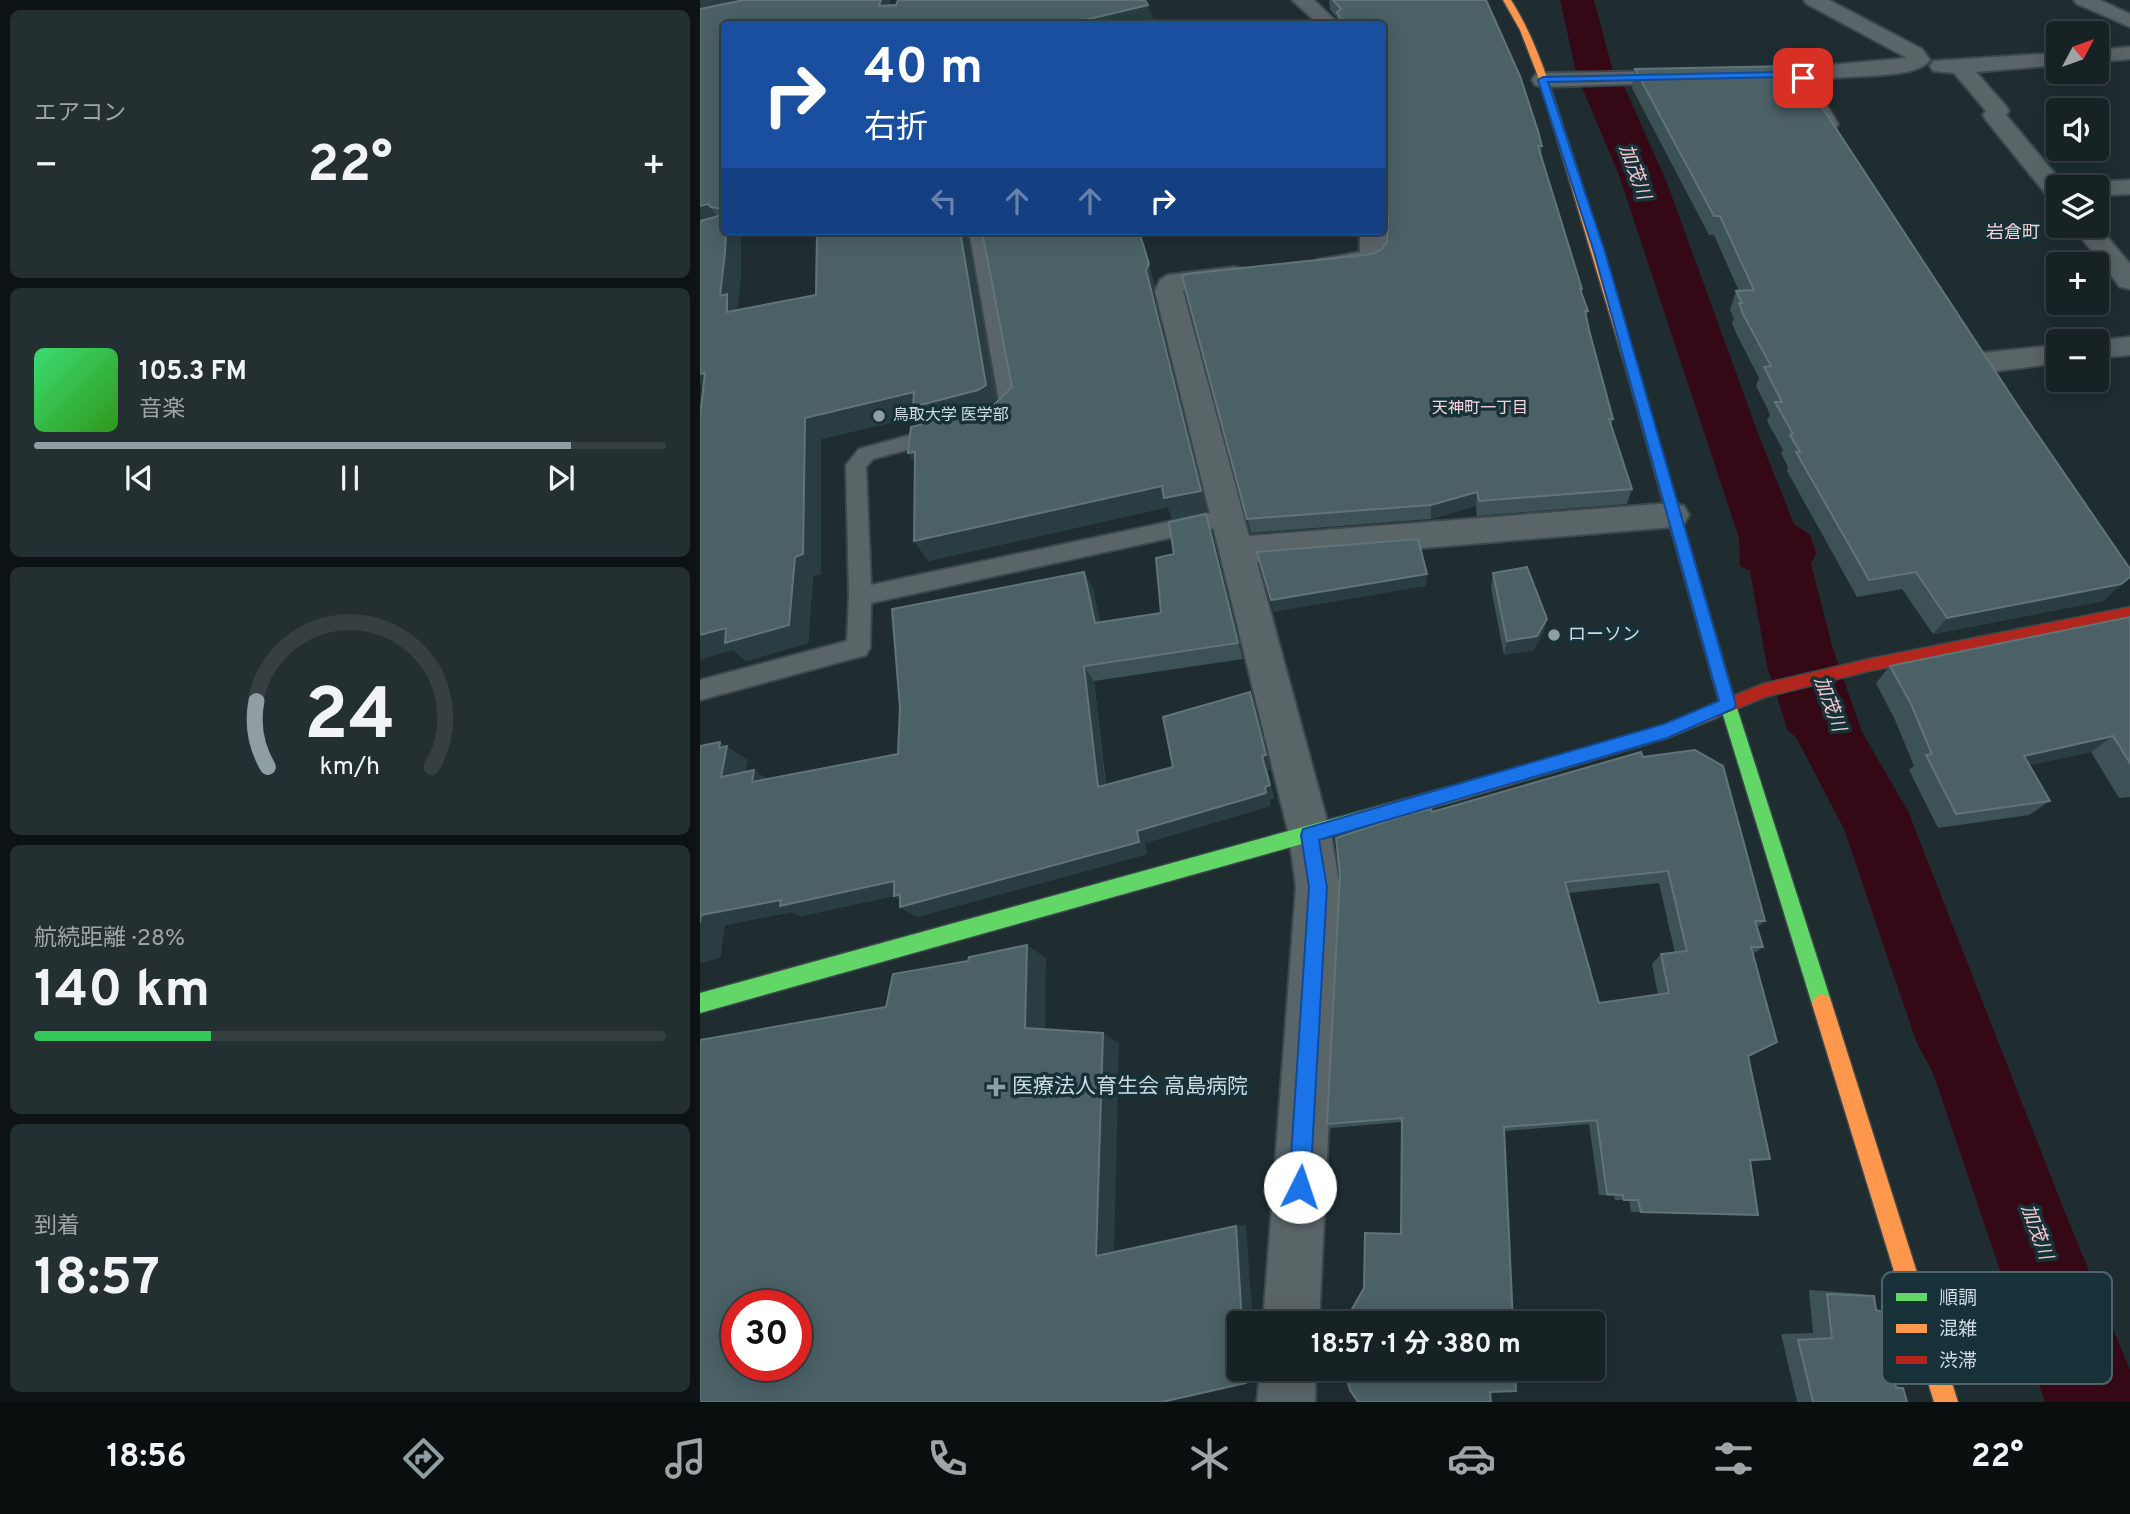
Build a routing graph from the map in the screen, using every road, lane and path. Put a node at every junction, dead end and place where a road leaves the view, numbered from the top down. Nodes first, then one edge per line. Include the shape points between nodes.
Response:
1 (1302, 0) edge
2 (1507, 0) edge
3 (1814, 0) edge
4 (2084, 0) edge
5 (1146, 8) edge
6 (1154, 21) edge
7 (1326, 21) edge
8 (2130, 22) edge
9 (2130, 53) edge
10 (2109, 55) edge
11 (2046, 60) edge
12 (1918, 61) junction
13 (1960, 67) junction
14 (1703, 76) edge
15 (1543, 80) junction
16 (1840, 144) edge
17 (2046, 179) edge
18 (2130, 187) edge
19 (2109, 188) edge
20 (977, 235) edge
21 (1373, 235) edge
22 (2095, 238) edge
23 (2130, 281) edge
24 (2130, 346) edge
25 (2109, 348) edge
26 (2046, 356) edge
27 (1983, 364) edge
28 (1672, 514) junction
29 (1229, 517) junction
30 (1238, 550) junction
31 (860, 596) junction
32 (2130, 613) edge
33 (700, 690) edge
34 (1728, 705) junction
35 (1310, 835) junction
36 (700, 1003) edge
37 (1905, 1272) edge
38 (1292, 1311) edge
39 (1288, 1381) edge
40 (1940, 1384) edge
41 (1286, 1402) edge
42 (1946, 1402) edge

1 - 7 street
2 - 15 street
3 - 12 street via 1915,53
4 - 8 street
5 - 6 path
9 - 10 street
11 - 13 street
12 - 13 street
12 - 16 street via 1793,76
13 - 17 street
14 - 15 street
15 - 28 street via 1599,252
18 - 19 street
20 - 31 lane via 1010,410 997,419 866,454 856,465
21 - 29 street via 1375,251 1370,258 1351,264 1188,279 1170,286
22 - 23 street
24 - 25 street
26 - 27 street
28 - 30 street
28 - 34 street
29 - 30 street
29 - 31 lane
30 - 35 street
31 - 33 lane via 858,648
32 - 34 street via 1869,665
34 - 35 street via 1667,730
34 - 37 street
35 - 36 street
35 - 38 street via 1318,887
39 - 41 street
40 - 42 street

